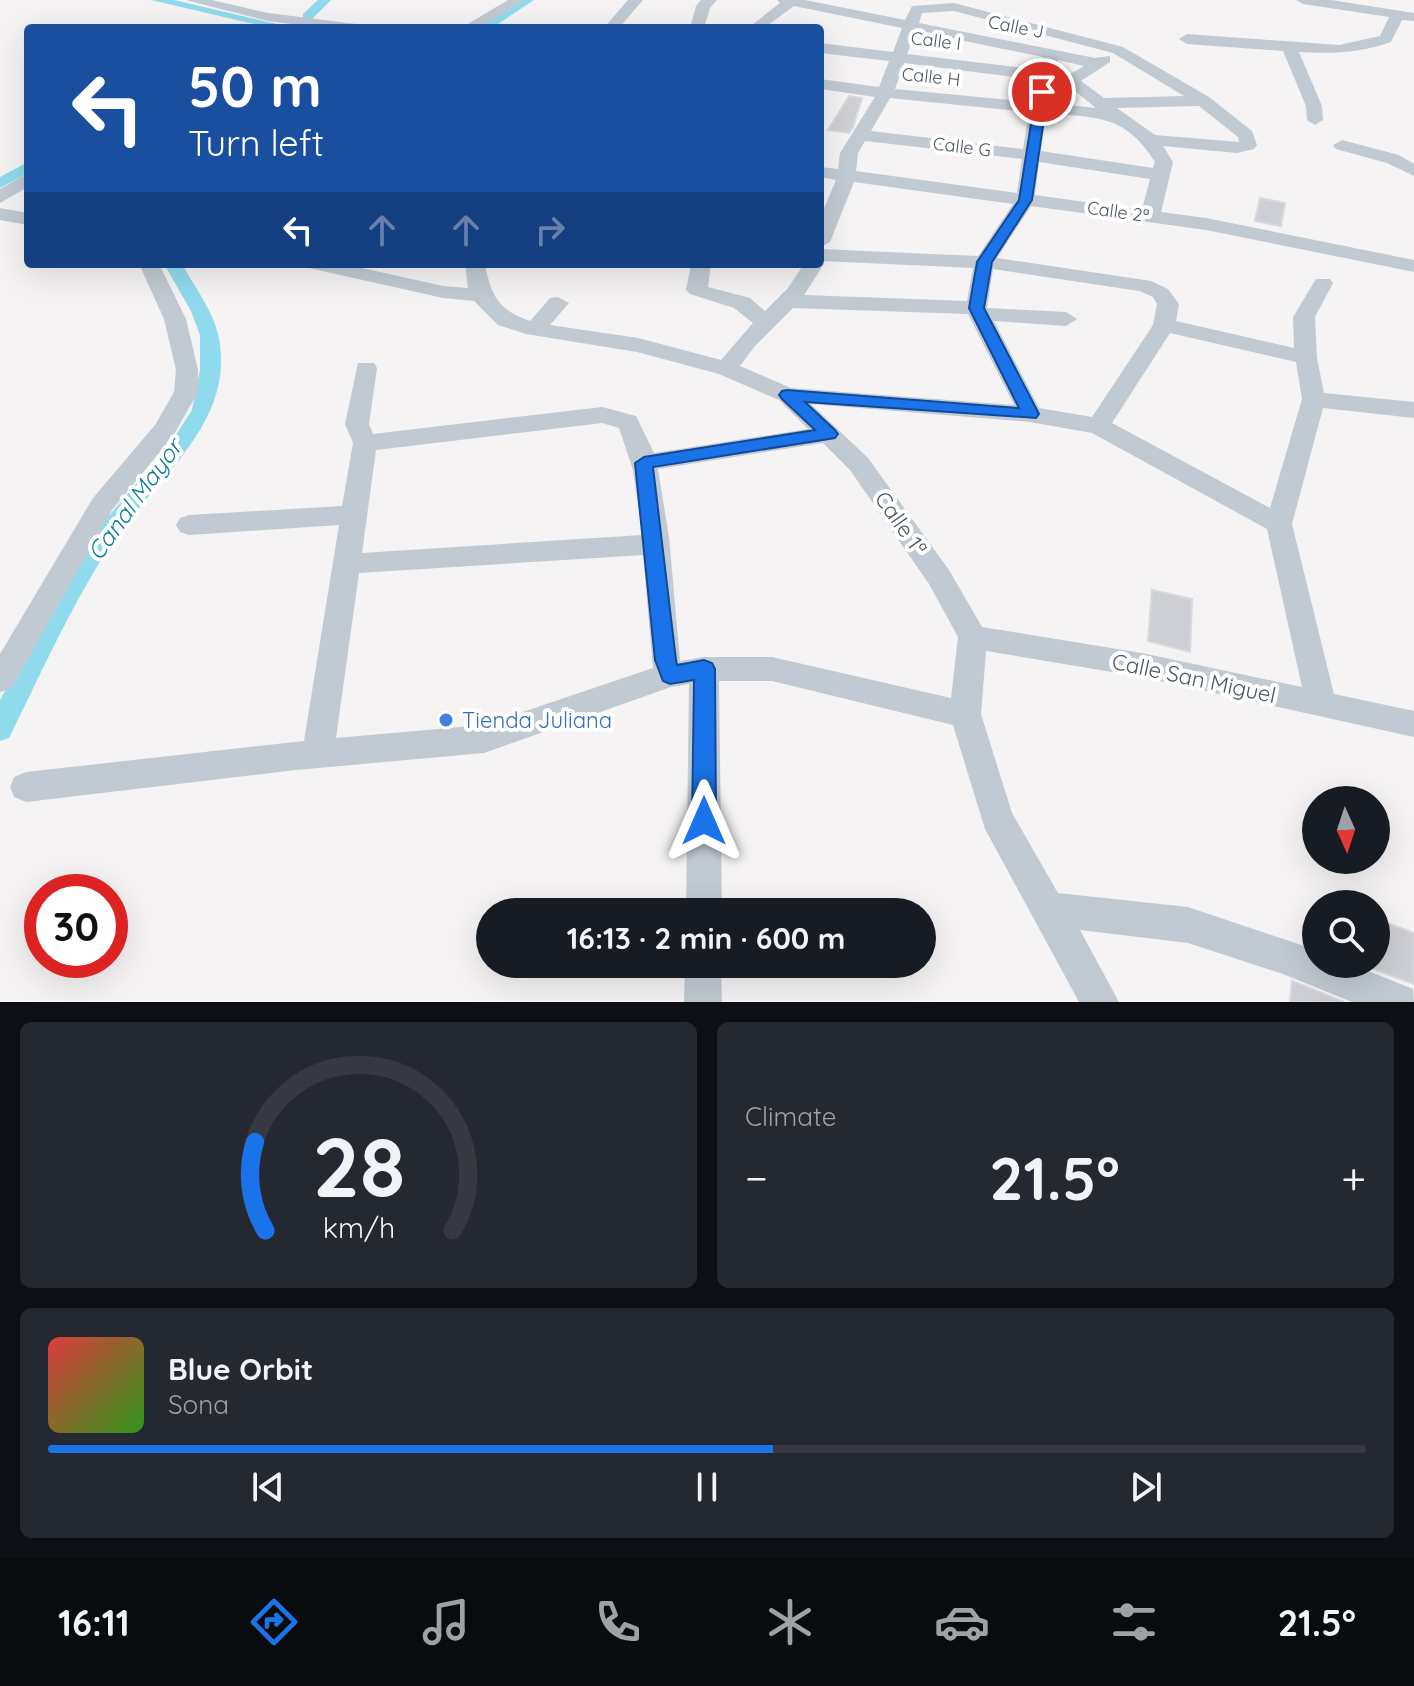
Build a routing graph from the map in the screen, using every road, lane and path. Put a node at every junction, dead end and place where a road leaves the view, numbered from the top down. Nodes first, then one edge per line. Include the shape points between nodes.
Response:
1 (193, 0) edge
2 (518, 0) edge
3 (636, 0) edge
4 (710, 0) edge
5 (789, 0) edge
6 (1303, 0) edge
7 (912, 12) edge
8 (1397, 15) junction
9 (1414, 17) edge
10 (308, 24) edge
11 (475, 24) edge
12 (615, 24) edge
13 (698, 24) edge
14 (760, 24) edge
15 (1187, 39) dead end
16 (824, 48) edge
17 (1290, 48) junction
18 (1118, 50) junction
19 (1052, 54) junction
20 (901, 57) junction
21 (1099, 64) junction
22 (1046, 76) junction
23 (824, 85) edge
24 (885, 93) junction
25 (1203, 101) junction
26 (1038, 108) junction
27 (1111, 109) junction
28 (1315, 120) dead end
29 (858, 135) junction
30 (1150, 140) junction
31 (1342, 145) dead end
32 (1032, 155) junction
33 (1414, 171) edge
34 (824, 173) edge
35 (1161, 175) junction
36 (846, 178) junction
37 (24, 182) edge
38 (0, 197) edge
39 (1025, 200) junction
40 (0, 214) edge
41 (1150, 216) junction
42 (24, 218) edge
43 (824, 232) edge
44 (824, 255) edge
45 (984, 262) junction
46 (1414, 266) edge
47 (151, 268) edge
48 (352, 268) edge
49 (476, 268) edge
50 (700, 268) edge
51 (812, 268) edge
52 (1323, 283) dead end
53 (480, 295) junction
54 (787, 301) junction
55 (558, 303) dead end
56 (978, 311) junction
57 (1066, 319) dead end
58 (764, 321) junction
59 (1164, 325) junction
60 (534, 329) junction
61 (1306, 358) junction
62 (366, 368) dead end
63 (727, 369) junction
64 (787, 395) junction
65 (1314, 399) junction
66 (1414, 410) edge
67 (1030, 414) junction
68 (1098, 426) junction
69 (829, 434) junction
70 (365, 443) junction
71 (644, 463) junction
72 (352, 515) junction
73 (1279, 524) junction
74 (189, 525) dead end
75 (654, 544) junction
76 (346, 564) junction
77 (973, 637) junction
78 (704, 669) junction
79 (670, 675) junction
80 (0, 680) edge
81 (1321, 705) junction
82 (965, 714) junction
83 (1414, 724) edge
84 (318, 754) junction
85 (26, 787) dead end
86 (704, 898) edge
87 (1047, 909) junction
88 (703, 978) edge
89 (1095, 1001) edge
90 (703, 1002) edge
91 (1400, 1002) edge

1 - 10 street
2 - 11 street
3 - 12 street
4 - 13 street
5 - 7 street, Calle J
5 - 14 street
6 - 8 street
7 - 18 street via 954,7
7 - 19 street, Calle J
7 - 20 street
8 - 9 street
8 - 17 street via 1386,39 1358,48
15 - 17 street
16 - 20 street, Calle I
17 - 28 street
18 - 21 street
18 - 25 street
19 - 21 street, Calle J
19 - 22 street
20 - 22 street, Calle I
20 - 24 street
21 - 27 street via 1072,81
22 - 26 street
23 - 24 street, Calle H
24 - 26 street, Calle H
24 - 29 street
25 - 27 street, Calle H
25 - 30 street via 1246,135 1248,145
26 - 27 street, Calle H
26 - 32 street
27 - 30 street
29 - 32 street, Calle G
29 - 36 street
30 - 35 street via 1164,162
31 - 33 street via 1393,159
32 - 35 street, Calle G
32 - 39 street
34 - 36 street, Calle 2ª
35 - 41 street
36 - 39 street, Calle 2ª
36 - 43 street
37 - 38 street
39 - 41 street, Calle 2ª
39 - 45 street
40 - 42 street
41 - 46 street, Calle 2ª
44 - 45 street
45 - 56 street
45 - 59 street via 1144,285 1161,293 1168,304
47 - 80 street via 175,319 187,370 186,392 164,430 102,505
48 - 53 street via 443,292
49 - 53 street
50 - 58 street via 697,290 742,303
51 - 54 street
52 - 61 street via 1304,317
53 - 60 street, Calle 1ª via 506,320
54 - 56 street
54 - 58 street
55 - 60 street
56 - 57 street
56 - 67 street
58 - 63 street
59 - 61 street
59 - 68 street
60 - 63 street, Calle 1ª via 638,345
61 - 65 street
62 - 70 street via 357,424
63 - 64 street, Calle 1ª
64 - 67 street
64 - 69 street, Calle 1ª
65 - 66 street
65 - 73 street
67 - 68 street
68 - 73 street
69 - 71 street
69 - 77 street, Calle 1ª via 859,464 930,564
70 - 71 street via 602,415 622,418 631,426
70 - 72 street
71 - 75 street
72 - 74 street
72 - 76 street
73 - 81 street
75 - 76 street
75 - 79 street
76 - 84 street
77 - 81 street, Calle San Miguel via 1142,665
77 - 82 street
78 - 79 street
78 - 82 street via 772,669
78 - 86 street
79 - 84 street via 484,739
81 - 83 street, Calle San Miguel
82 - 87 street via 997,818
84 - 85 street
87 - 89 street
87 - 91 street via 1188,925
88 - 90 street

